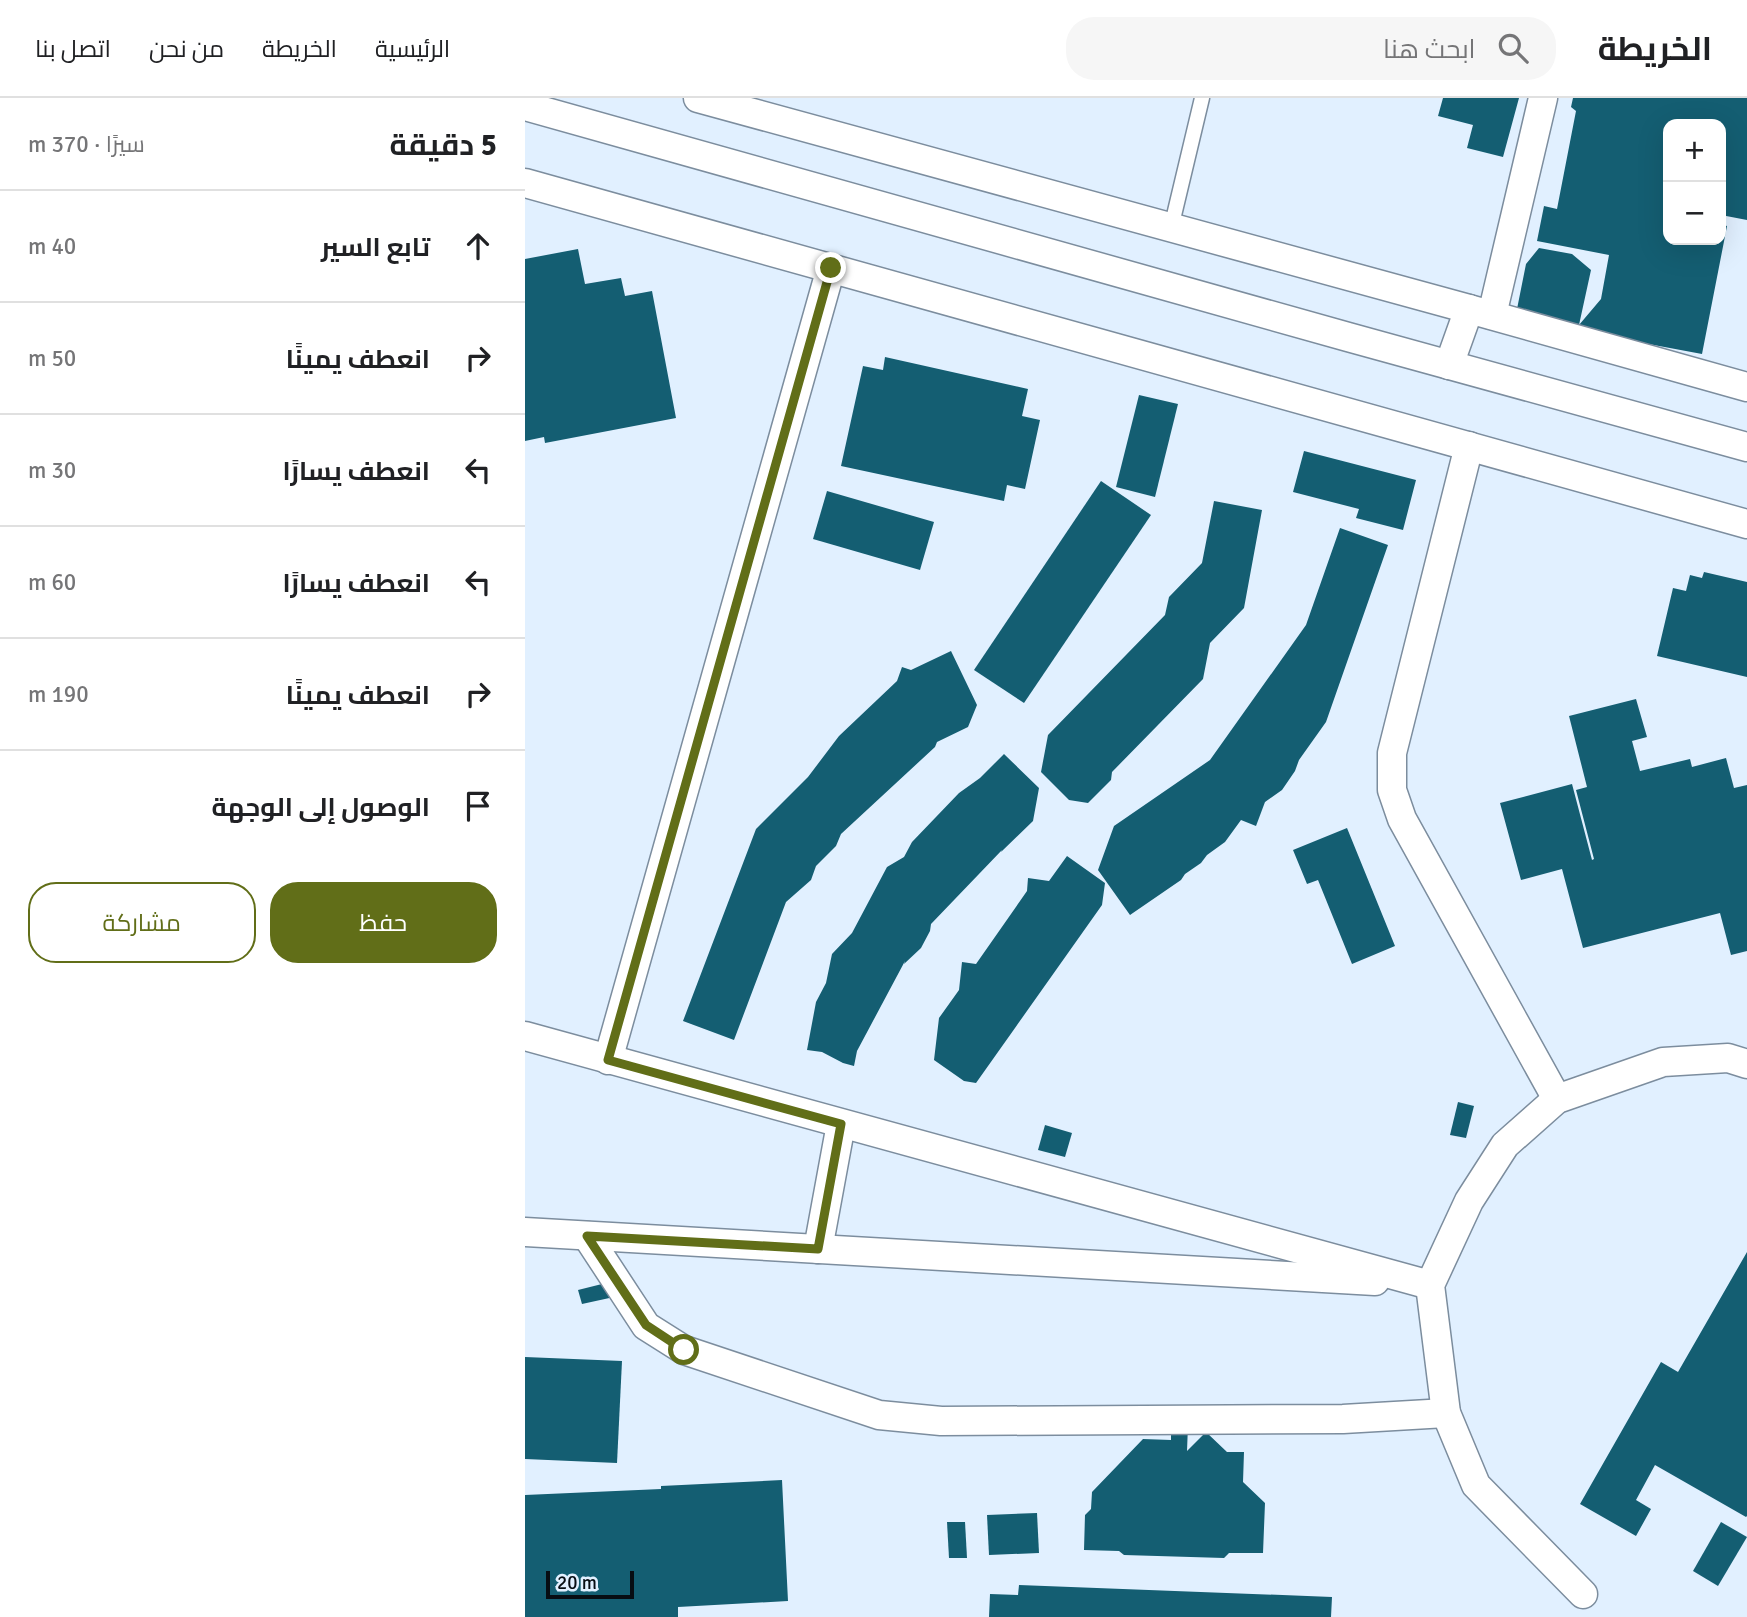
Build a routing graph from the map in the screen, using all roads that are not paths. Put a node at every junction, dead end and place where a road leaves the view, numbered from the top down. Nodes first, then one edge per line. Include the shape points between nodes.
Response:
1 (698, 98) edge
2 (1202, 98) edge
3 (1543, 98) edge
4 (525, 106) edge
5 (525, 183) edge
6 (1171, 228) junction
7 (831, 268) junction
8 (1480, 312) junction
9 (1449, 365) junction
10 (1747, 387) edge
11 (1469, 446) junction
12 (1747, 447) edge
13 (1747, 524) edge
14 (525, 1036) edge
15 (608, 1060) junction
16 (1747, 1065) edge
17 (1557, 1100) junction
18 (841, 1124) junction
19 (525, 1232) edge
20 (587, 1236) junction
21 (818, 1249) junction
22 (1430, 1284) junction
23 (1446, 1413) junction
24 (1583, 1594) dead end

1 - 6 street
2 - 6 lane
3 - 8 street
4 - 9 street
5 - 7 street
6 - 8 street
7 - 11 street
7 - 15 street
8 - 9 street
8 - 10 street
9 - 12 street
11 - 13 street
11 - 17 street via 1392,753 1392,790 1402,819
14 - 15 street
15 - 18 street
16 - 17 street via 1728,1058 1663,1062
17 - 22 street via 1505,1145 1469,1201
18 - 21 street
18 - 22 street
19 - 20 street
20 - 21 street
20 - 23 street via 646,1325 684,1350 879,1415 941,1421 1343,1419
21 - 22 street
22 - 23 street
23 - 24 street via 1476,1485

